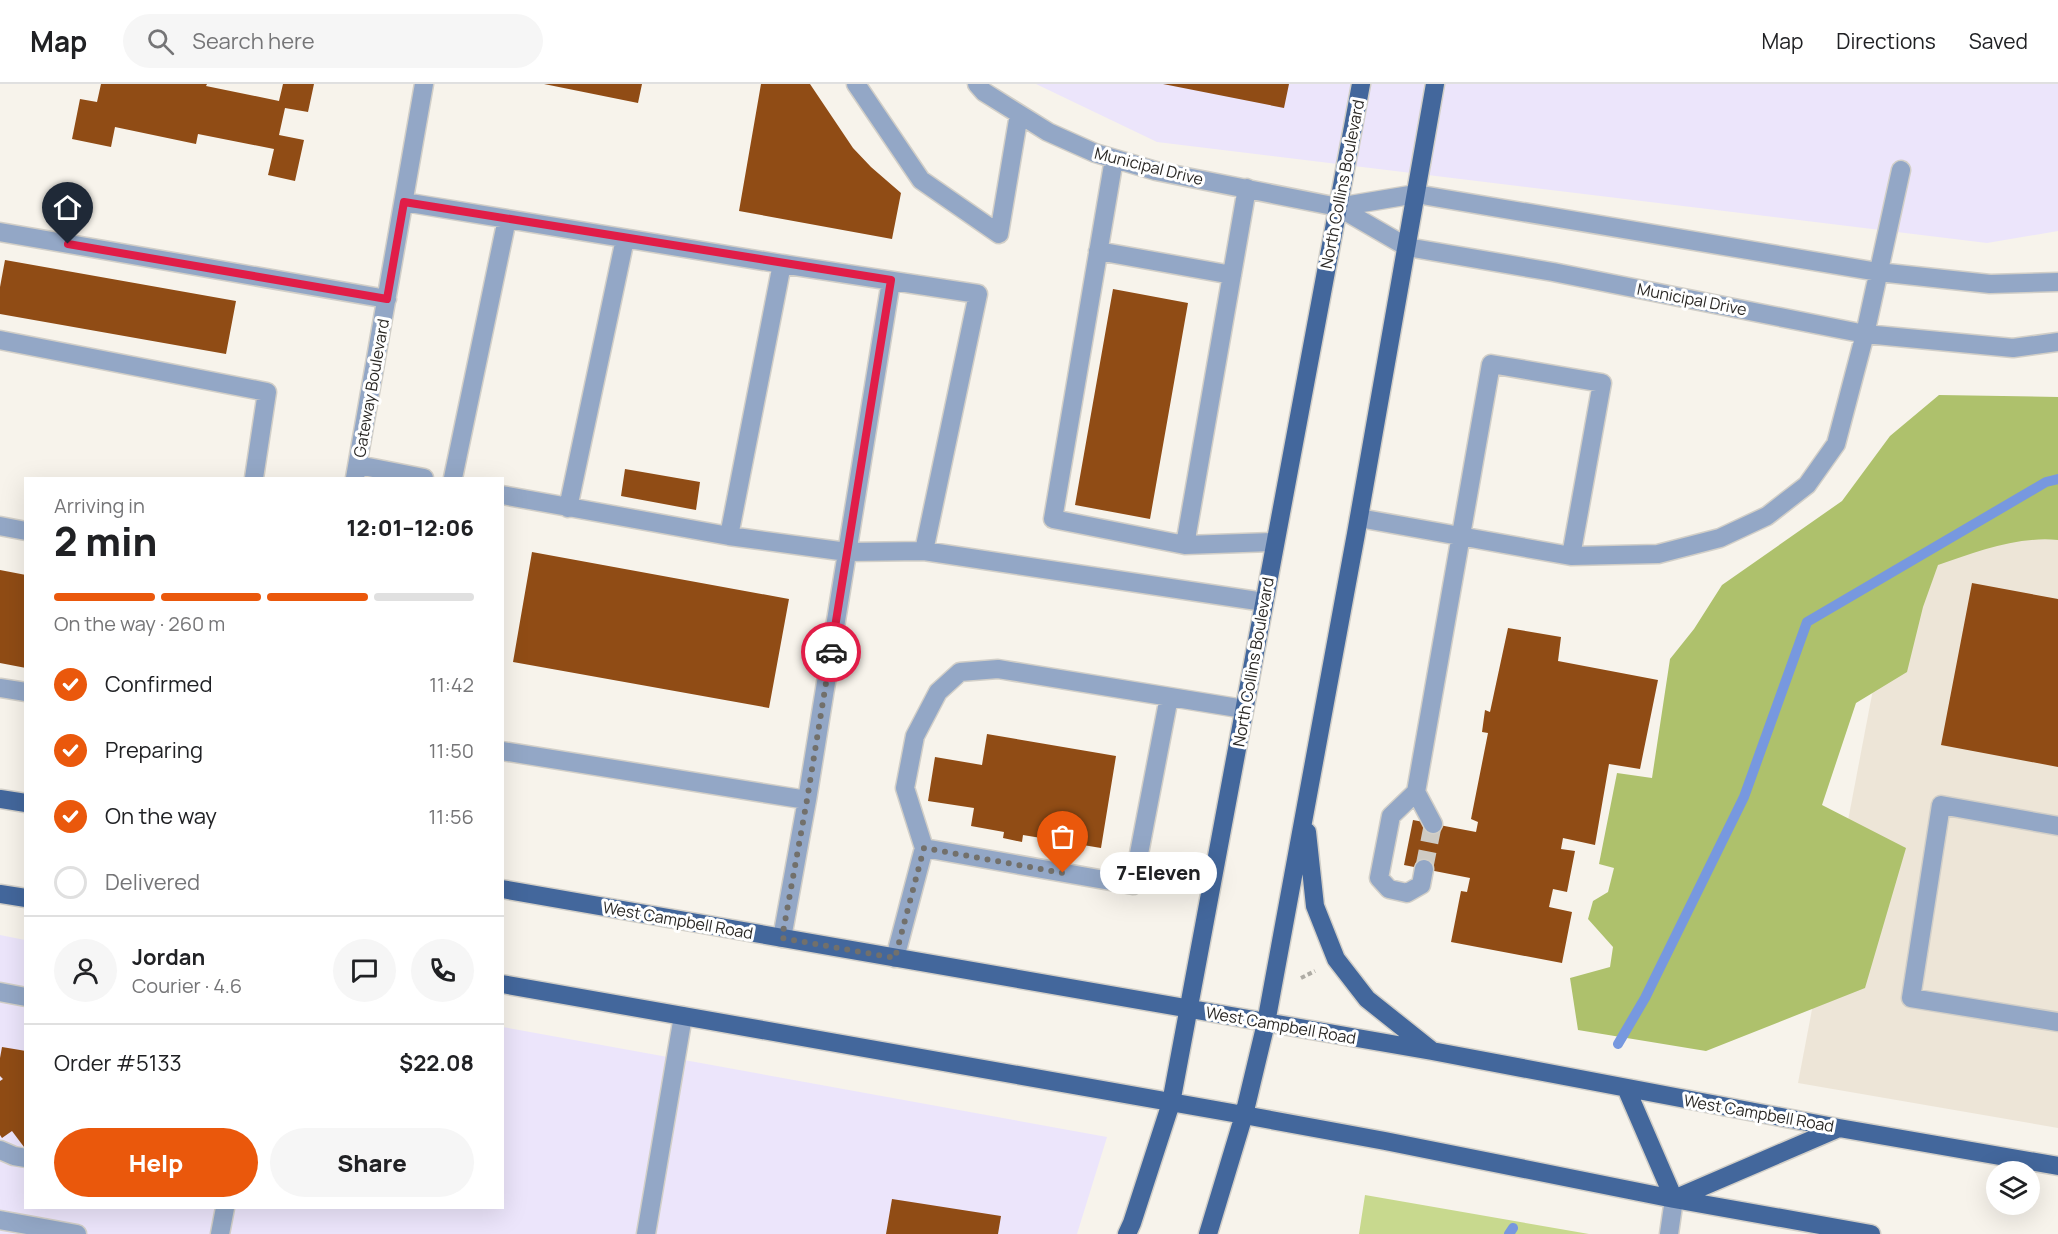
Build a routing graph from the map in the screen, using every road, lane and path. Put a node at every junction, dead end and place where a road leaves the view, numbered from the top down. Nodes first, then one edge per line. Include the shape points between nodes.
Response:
1 (424, 84) edge
2 (856, 84) edge
3 (977, 84) edge
4 (1361, 84) edge
5 (1435, 84) edge
6 (1019, 114) junction
7 (1114, 159) junction
8 (1901, 170) dead end
9 (1246, 188) junction
10 (1416, 194) junction
11 (404, 202) junction
12 (1338, 207) junction
13 (507, 219) junction
14 (0, 232) edge
15 (625, 239) junction
16 (1407, 247) junction
17 (1098, 251) junction
18 (782, 264) junction
19 (1878, 272) junction
20 (1232, 275) junction
21 (891, 280) junction
22 (2058, 282) edge
23 (387, 299) junction
24 (1865, 334) junction
25 (0, 340) edge
26 (2058, 342) edge
27 (357, 472) edge
28 (254, 477) edge
29 (413, 477) edge
30 (453, 477) edge
31 (504, 495) edge
32 (568, 508) junction
33 (1359, 518) junction
34 (0, 526) edge
35 (24, 531) edge
36 (729, 536) junction
37 (1461, 536) junction
38 (1275, 542) junction
39 (1185, 545) junction
40 (924, 551) junction
41 (847, 552) junction
42 (1571, 556) junction
43 (1264, 602) junction
44 (0, 687) edge
45 (24, 692) edge
46 (1169, 697) junction
47 (1245, 709) junction
48 (504, 751) edge
49 (1416, 792) junction
50 (0, 799) edge
51 (807, 800) junction
52 (24, 803) edge
53 (1305, 812) junction
54 (1433, 824) tunnel mouth
55 (2058, 826) edge
56 (924, 848) junction
57 (1424, 869) tunnel mouth
58 (504, 889) edge
59 (0, 894) edge
60 (24, 898) edge
61 (782, 938) junction
62 (895, 958) junction
63 (1318, 969) dead end
64 (1302, 978) dead end
65 (504, 984) edge
66 (0, 992) edge
67 (24, 997) edge
68 (1189, 1010) junction
69 (683, 1016) junction
70 (2058, 1022) edge
71 (1266, 1023) junction
72 (1432, 1051) junction
73 (1626, 1088) junction
74 (1171, 1103) junction
75 (1244, 1115) junction
76 (1839, 1128) junction
77 (0, 1150) edge
78 (24, 1158) edge
79 (2058, 1166) edge
80 (1674, 1199) junction
81 (225, 1209) edge
82 (0, 1220) edge
83 (77, 1234) edge
84 (220, 1234) edge
85 (646, 1234) edge
86 (1127, 1234) edge
87 (1208, 1234) edge
88 (1669, 1234) edge
89 (1871, 1234) edge

1 - 11 street, Gateway Boulevard
2 - 6 street via 921,180 999,234
3 - 6 street, Municipal Drive
4 - 12 main road, North Collins Boulevard
5 - 10 main road
6 - 7 street, Municipal Drive via 1048,132
7 - 9 street, Municipal Drive
7 - 17 street
8 - 19 street
9 - 12 street, Municipal Drive
9 - 20 street
10 - 12 street, Municipal Drive
10 - 16 main road
10 - 19 street, Municipal Drive
11 - 13 street
11 - 23 street, Gateway Boulevard
12 - 16 street, Municipal Drive
12 - 38 main road, North Collins Boulevard
13 - 15 street
13 - 30 street
14 - 23 street
15 - 18 street
15 - 32 street
16 - 24 street, Municipal Drive
16 - 33 main road
17 - 20 street
17 - 39 street via 1053,519
18 - 21 street
18 - 36 street
19 - 22 street, Municipal Drive via 1990,284
19 - 24 street
20 - 39 street
21 - 40 street via 978,294
21 - 41 street
23 - 27 street, Gateway Boulevard
24 - 26 street, Municipal Drive via 2013,348
24 - 42 street via 1836,444 1807,485 1767,516 1720,538 1658,554
25 - 28 street via 267,392
27 - 29 street
31 - 32 street
32 - 36 street
33 - 37 street
33 - 53 main road
34 - 35 street
36 - 41 street
37 - 42 street
37 - 42 street via 1491,364 1602,383
37 - 49 street
38 - 39 street
38 - 43 main road, North Collins Boulevard
40 - 41 street
40 - 43 street
41 - 51 street
43 - 47 main road, North Collins Boulevard
44 - 45 street
46 - 47 street
46 - 56 street via 1133,885
46 - 56 street via 998,669 960,672 938,692 915,736 905,788
47 - 68 main road, North Collins Boulevard
48 - 51 street
49 - 54 street
49 - 57 street via 1391,816 1379,878 1389,889 1407,893 1421,885
50 - 52 main road
51 - 61 street
53 - 71 main road
53 - 72 main road via 1315,906 1336,959 1367,999
55 - 70 street via 1941,805 1911,998
56 - 62 street
58 - 61 main road, West Campbell Road
59 - 60 main road
61 - 62 main road, West Campbell Road
62 - 68 main road, West Campbell Road
63 - 64 path
65 - 69 main road
66 - 67 street
68 - 71 main road, West Campbell Road
68 - 74 main road, North Collins Boulevard
69 - 74 main road
69 - 85 street
71 - 72 main road, West Campbell Road
71 - 75 main road
72 - 73 main road, West Campbell Road
73 - 76 main road, West Campbell Road
73 - 80 main road
74 - 75 main road
74 - 86 main road, North Collins Boulevard
75 - 80 main road
75 - 87 main road
76 - 79 main road, West Campbell Road
76 - 80 main road
77 - 78 street
80 - 88 street
80 - 89 main road
81 - 84 street
82 - 83 street

